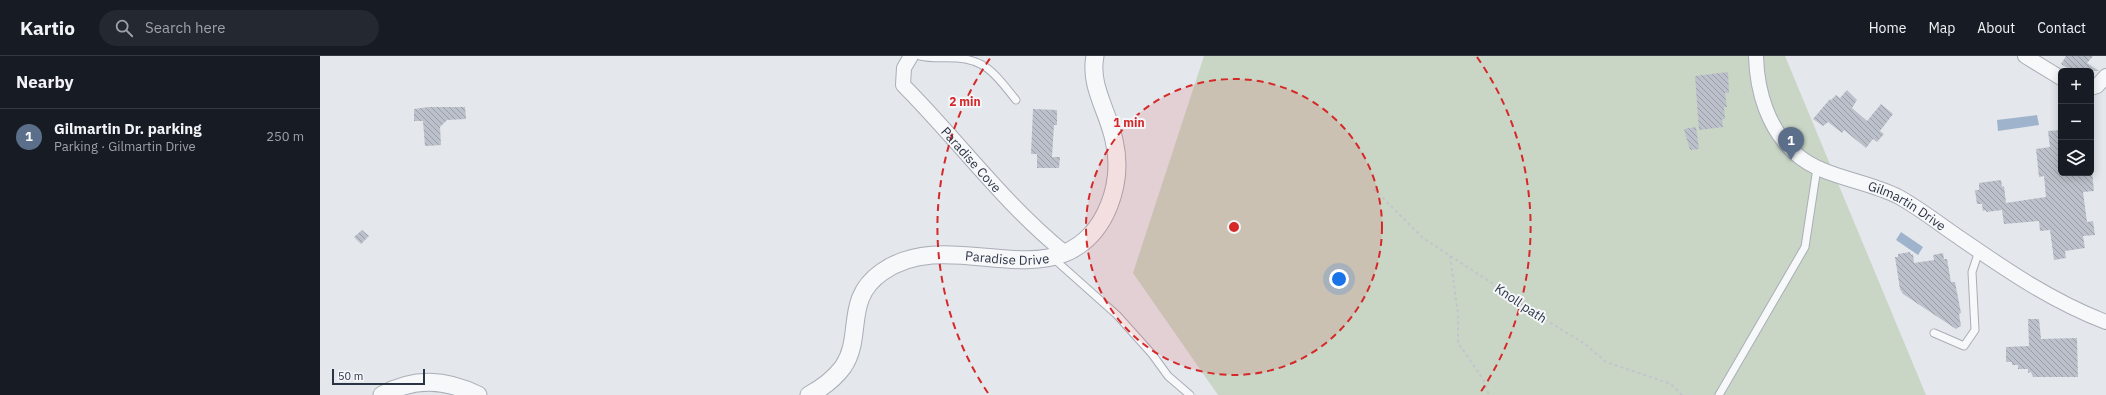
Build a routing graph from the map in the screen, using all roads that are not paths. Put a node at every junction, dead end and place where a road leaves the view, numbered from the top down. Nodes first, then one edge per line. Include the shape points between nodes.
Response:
1 (911, 56) edge
2 (920, 56) edge
3 (1095, 56) edge
4 (1756, 56) edge
5 (2025, 56) edge
6 (2058, 76) edge
7 (2106, 76) edge
8 (2094, 87) edge
9 (1016, 100) dead end
10 (1817, 168) junction
11 (1979, 251) junction
12 (1058, 255) junction
13 (2106, 322) edge
14 (1934, 333) dead end
15 (382, 395) edge
16 (478, 395) edge
17 (809, 395) edge
18 (1190, 395) edge
19 (1719, 395) edge

1 - 12 street, Paradise Cove via 904,68 903,85 936,118
2 - 9 lane via 976,61 994,73
3 - 12 street, Paradise Drive via 1094,81 1114,139 1116,176 1104,218 1086,239
4 - 10 street, Gilmartin Drive via 1761,98 1775,128 1797,154
5 - 6 street
7 - 8 street
10 - 11 street, Gilmartin Drive via 1893,194
10 - 19 lane via 1806,247
11 - 13 street, Gilmartin Drive via 2044,293
11 - 14 lane via 1972,272 1975,330 1964,346
12 - 17 street, Paradise Drive via 1020,259 925,256 896,264 883,271 864,289 859,302 850,352 844,366 833,380
12 - 18 lane via 1117,314 1168,376
15 - 16 street via 408,384 437,381 464,388

